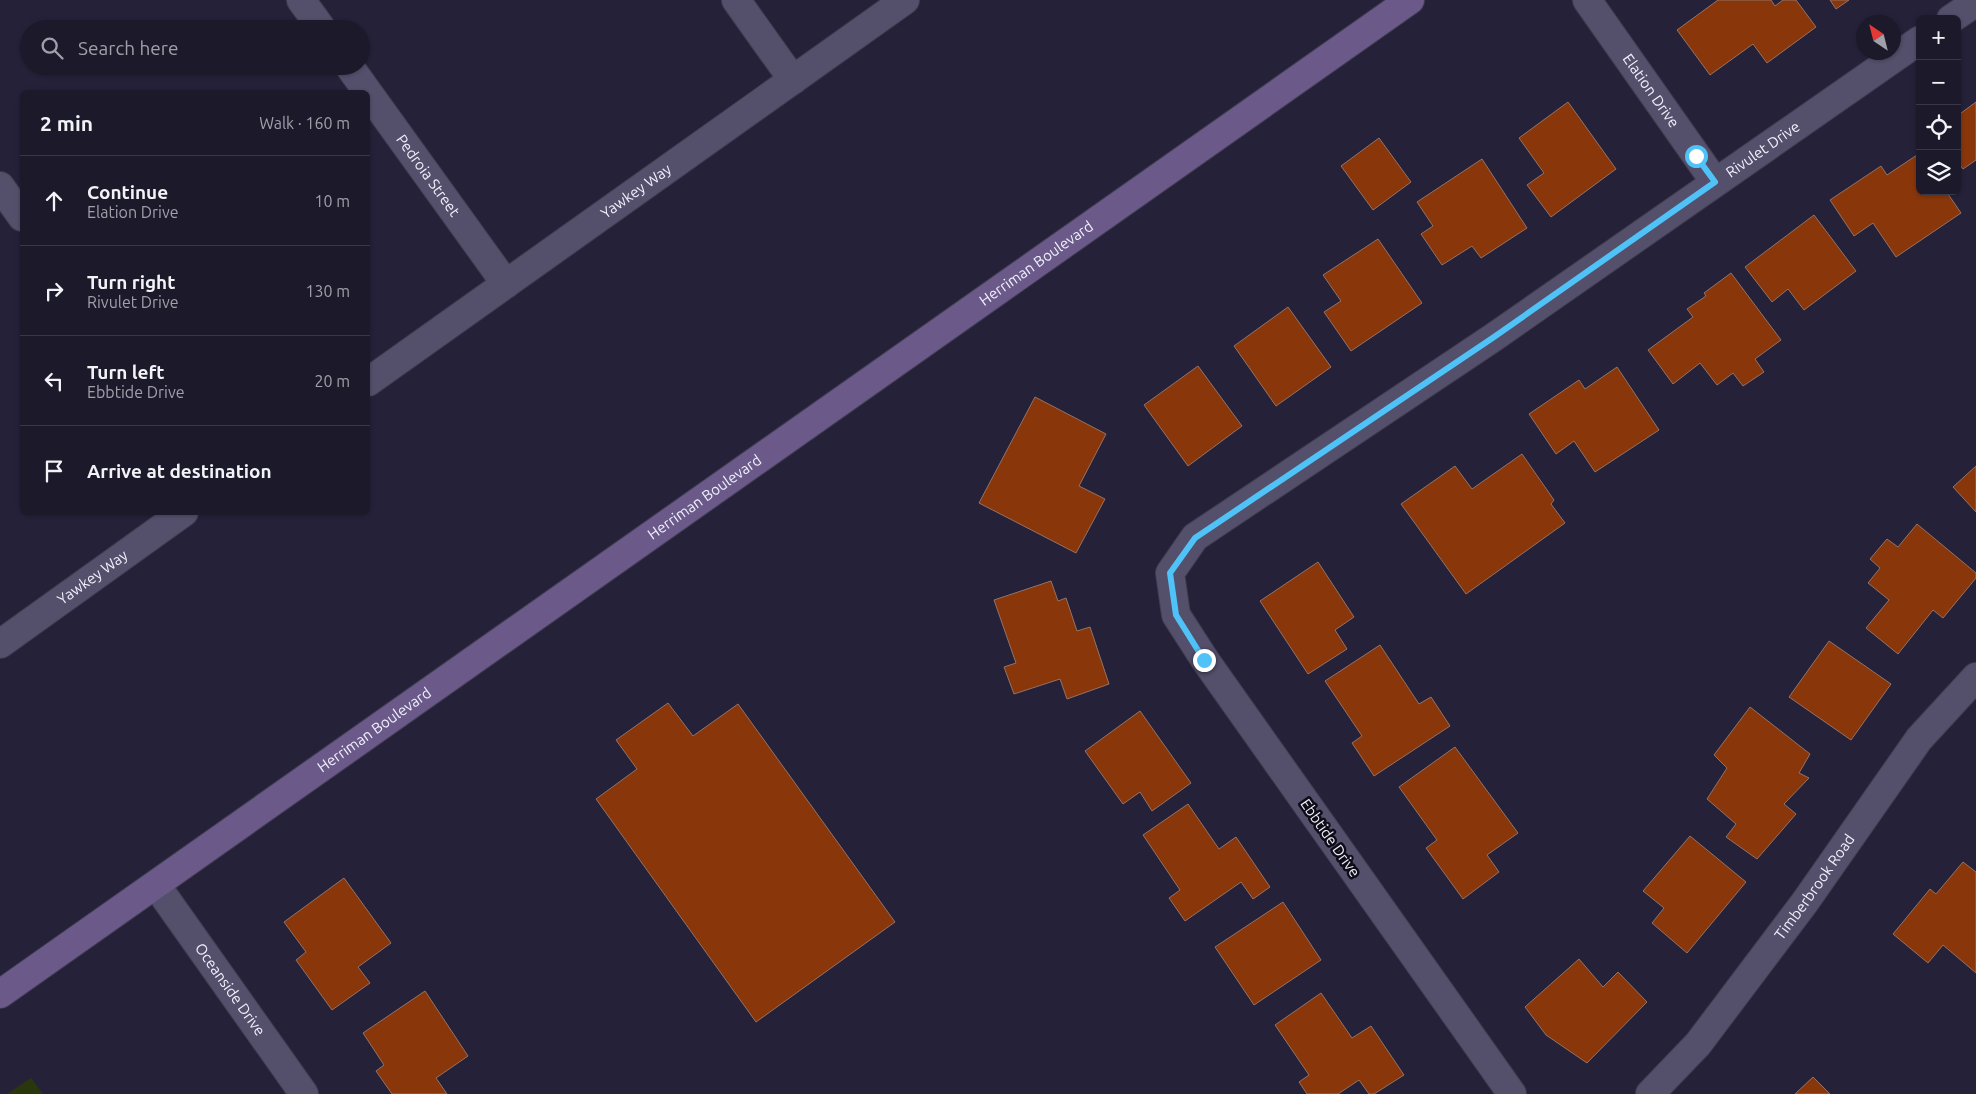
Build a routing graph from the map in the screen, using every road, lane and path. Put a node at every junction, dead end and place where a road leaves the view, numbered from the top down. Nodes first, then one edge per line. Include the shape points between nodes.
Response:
1 (301, 0) edge
2 (736, 0) edge
3 (905, 0) edge
4 (1410, 0) edge
5 (1587, 0) edge
6 (1976, 2) edge
7 (1957, 15) edge
8 (315, 20) edge
9 (1916, 43) edge
10 (355, 75) edge
11 (793, 80) junction
12 (366, 90) edge
13 (370, 95) edge
14 (1715, 182) junction
15 (0, 186) edge
16 (20, 214) edge
17 (506, 284) junction
18 (370, 381) edge
19 (180, 515) edge
20 (1170, 573) joint
21 (0, 644) edge
22 (1976, 677) edge
23 (156, 885) junction
24 (0, 994) edge
25 (304, 1094) edge
26 (1512, 1094) edge
27 (1650, 1094) edge

1 - 8 street
2 - 11 street
3 - 11 street, Yawkey Way
4 - 23 street, Herriman Boulevard
5 - 14 street, Elation Drive
6 - 7 street
9 - 14 street, Rivulet Drive
10 - 12 street, Pedroia Street
11 - 17 street, Yawkey Way
13 - 17 street, Pedroia Street
14 - 20 street, Rivulet Drive via 1494,337 1195,538
15 - 16 street
17 - 18 street, Yawkey Way
19 - 21 street, Yawkey Way
20 - 26 street, Ebbtide Drive via 1176,615 1204,660
22 - 27 street, Timberbrook Road via 1919,740 1805,902 1704,1036
23 - 24 street, Herriman Boulevard
23 - 25 street, Oceanside Drive

